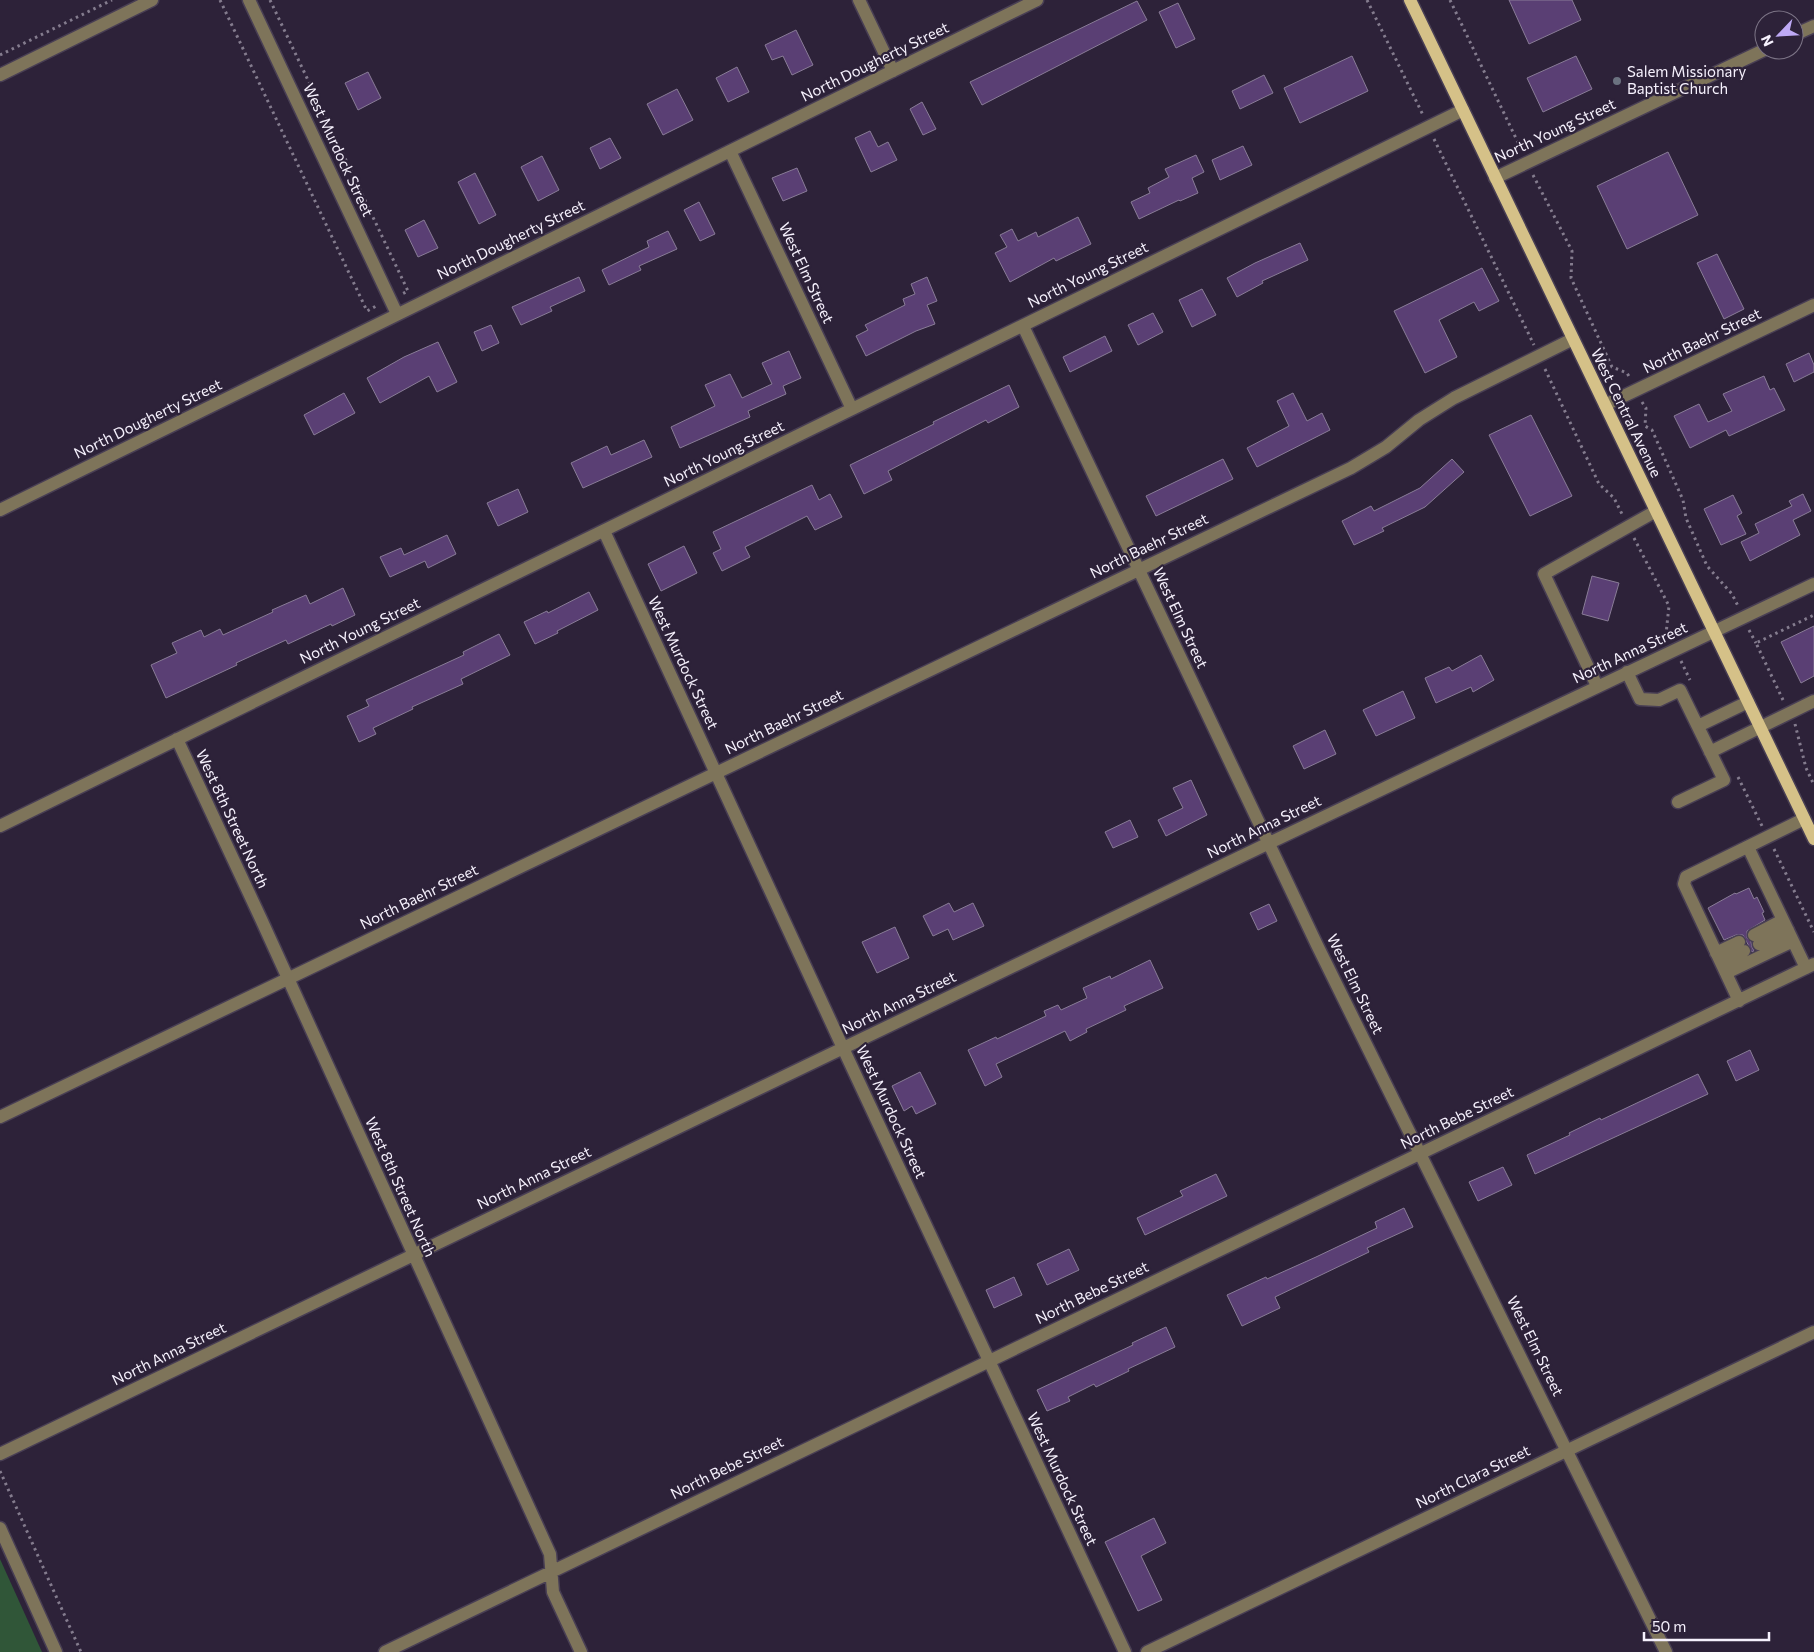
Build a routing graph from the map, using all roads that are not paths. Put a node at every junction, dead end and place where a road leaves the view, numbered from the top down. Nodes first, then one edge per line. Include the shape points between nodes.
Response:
1 (152, 0) edge
2 (249, 0) edge
3 (859, 0) edge
4 (1037, 0) edge
5 (1410, 0) edge
6 (1754, 55) edge
7 (892, 71) junction
8 (0, 75) edge
9 (1463, 110) junction
10 (730, 151) junction
11 (1495, 178) junction
12 (1814, 305) edge
13 (397, 314) junction
14 (1023, 326) junction
15 (1573, 339) junction
16 (1605, 405) junction
17 (852, 409) junction
18 (0, 510) edge
19 (1656, 511) junction
20 (604, 531) junction
21 (1139, 570) junction
22 (1814, 584) edge
23 (1714, 631) junction
24 (1627, 672) junction
25 (1597, 686) junction
26 (1814, 700) edge
27 (1748, 702) junction
28 (1698, 726) junction
29 (1760, 727) junction
30 (177, 739) junction
31 (1710, 752) junction
32 (715, 773) junction
33 (1678, 802) dead end
34 (1804, 819) junction
35 (0, 826) edge
36 (1814, 839) edge
37 (1269, 843) junction
38 (1748, 847) junction
39 (1788, 930) junction
40 (1756, 939) dead end
41 (1741, 947) dead end
42 (1721, 962) junction
43 (1810, 966) edge
44 (288, 978) junction
45 (1739, 1001) junction
46 (843, 1048) junction
47 (0, 1117) edge
48 (1421, 1153) junction
49 (413, 1255) junction
50 (1814, 1332) edge
51 (989, 1360) junction
52 (1567, 1450) junction
53 (0, 1454) edge
54 (0, 1528) edge
55 (550, 1572) junction
56 (56, 1652) edge
57 (385, 1652) edge
58 (581, 1652) edge
59 (1126, 1652) edge
60 (1147, 1652) edge
61 (1666, 1652) edge

1 - 8 street
2 - 13 street, West Murdock Street
3 - 7 street
4 - 7 street, North Dougherty Street
5 - 9 main road, West Central Avenue
6 - 11 street, North Young Street
7 - 10 street, North Dougherty Street
9 - 11 main road, West Central Avenue
9 - 14 street, North Young Street
10 - 13 street, North Dougherty Street
10 - 17 street, West Elm Street
11 - 15 main road, West Central Avenue
12 - 16 street, North Baehr Street
13 - 18 street, North Dougherty Street
14 - 17 street, North Young Street
14 - 21 street, West Elm Street
15 - 16 main road, West Central Avenue
15 - 21 street, North Baehr Street via 1454,398 1351,468
16 - 19 main road, West Central Avenue
17 - 20 street, North Young Street
19 - 23 main road, West Central Avenue
19 - 25 street via 1544,574
20 - 30 street, North Young Street
20 - 32 street, West Murdock Street
21 - 32 street, North Baehr Street
21 - 37 street, West Elm Street
22 - 23 street, North Anna Street
23 - 24 street, North Anna Street
23 - 27 main road, West Central Avenue
24 - 25 street, North Anna Street
24 - 28 street via 1640,699 1659,700 1680,690
25 - 37 street, North Anna Street
26 - 29 street
27 - 28 street
27 - 29 main road, West Central Avenue
28 - 31 street
29 - 31 street
29 - 34 main road, West Central Avenue
30 - 35 street, North Young Street
30 - 44 street, West 8th Street North
31 - 33 street via 1724,780
32 - 44 street, North Baehr Street
32 - 46 street, West Murdock Street
34 - 36 main road, West Central Avenue
34 - 38 street
37 - 46 street, North Anna Street
37 - 48 street, West Elm Street
38 - 39 street
38 - 42 street via 1686,877 1684,884
39 - 40 street
39 - 42 street
39 - 43 street
41 - 42 street
42 - 45 street
43 - 45 street, North Bebe Street
44 - 47 street, North Baehr Street
44 - 49 street, West 8th Street North
45 - 48 street, North Bebe Street
46 - 49 street, North Anna Street
46 - 51 street, West Murdock Street
48 - 51 street, North Bebe Street
48 - 52 street, West Elm Street
49 - 53 street, North Anna Street
49 - 55 street, West 8th Street North via 550,1554
50 - 52 street, North Clara Street
51 - 55 street, North Bebe Street
51 - 59 street, West Murdock Street
52 - 60 street, North Clara Street
52 - 61 street, West Elm Street
54 - 56 street
55 - 57 street, North Bebe Street
55 - 58 street, West 8th Street North via 553,1592

